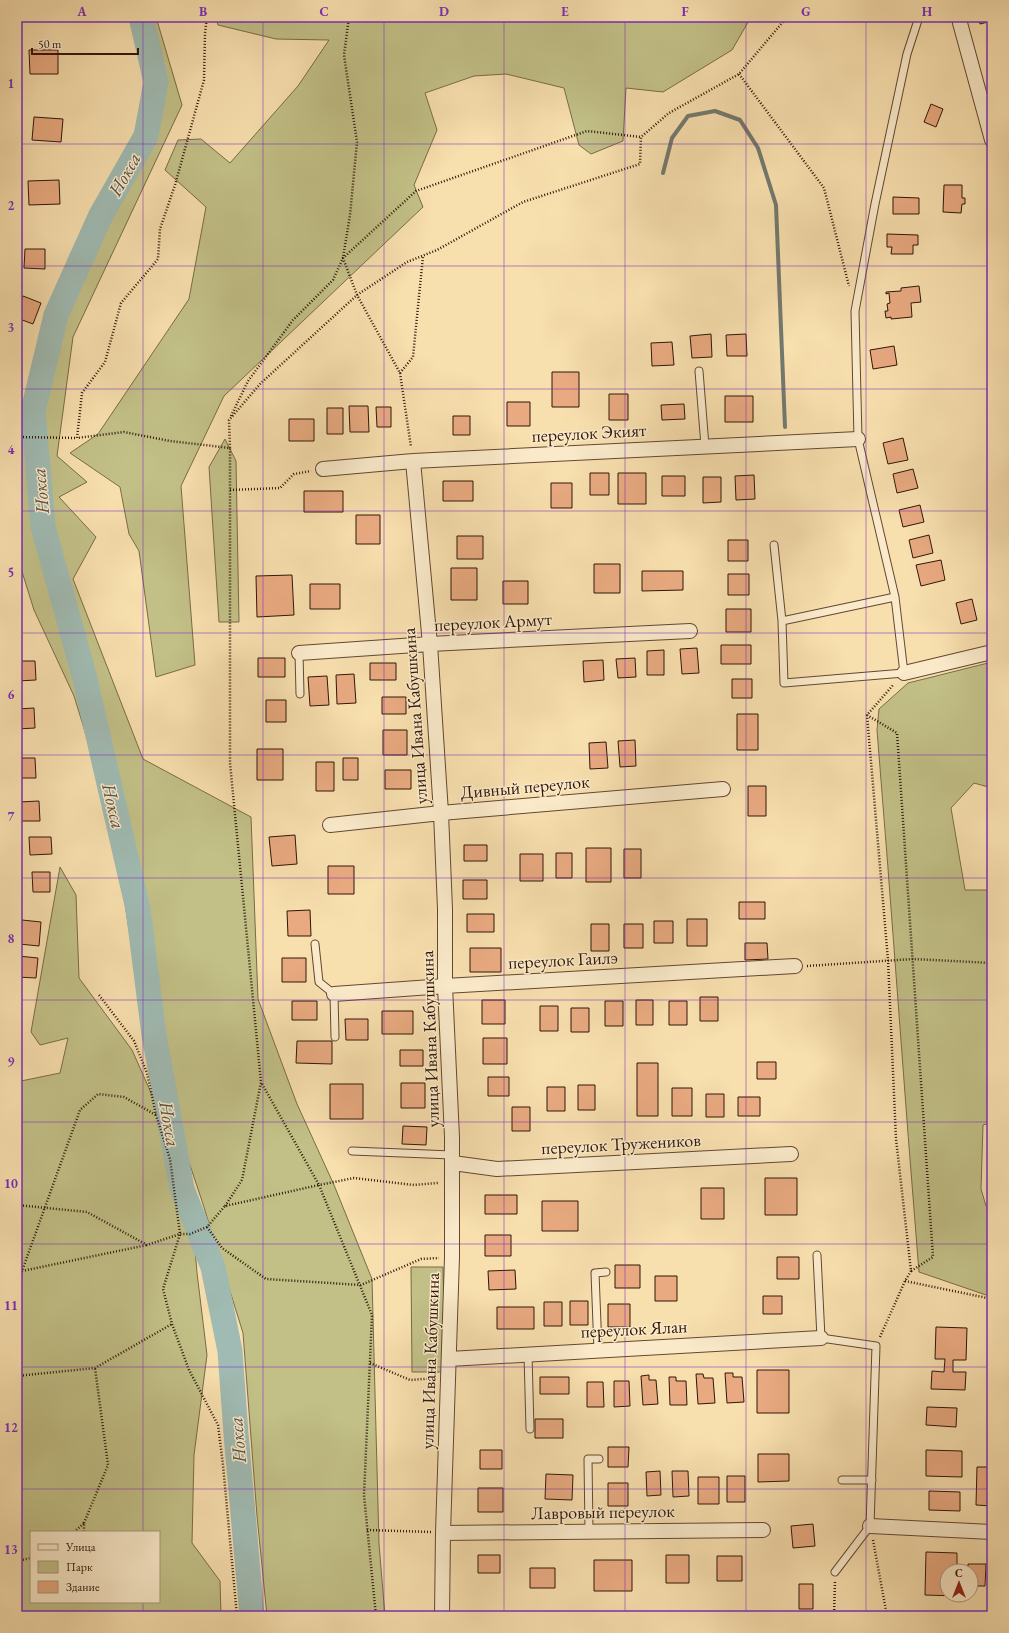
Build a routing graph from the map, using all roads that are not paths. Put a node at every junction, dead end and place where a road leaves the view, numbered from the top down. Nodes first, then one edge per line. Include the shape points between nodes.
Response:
1 (920, 17) edge
2 (960, 23) dead end
3 (992, 140) edge
4 (699, 371) dead end
5 (858, 439) junction
6 (705, 446) junction
7 (413, 461) junction
8 (323, 469) road end
9 (774, 545) dead end
10 (895, 597) junction
11 (782, 621) junction
12 (690, 631) dead end
13 (430, 644) junction
14 (992, 652) edge
15 (299, 654) joint
16 (904, 673) junction
17 (300, 694) dead end
18 (723, 790) dead end
19 (441, 813) junction
20 (330, 825) dead end
21 (315, 944) dead end
22 (795, 966) road end
23 (445, 986) junction
24 (334, 994) junction
25 (335, 1037) dead end
26 (352, 1151) dead end
27 (791, 1154) dead end
28 (452, 1159) junction
29 (817, 1255) dead end
30 (606, 1272) dead end
31 (822, 1338) junction
32 (598, 1350) junction
33 (528, 1354) junction
34 (450, 1359) junction
35 (530, 1429) dead end
36 (599, 1459) dead end
37 (842, 1480) dead end
38 (872, 1480) junction
39 (870, 1526) junction
40 (763, 1530) dead end
41 (589, 1531) junction
42 (992, 1532) edge
43 (443, 1533) junction
44 (835, 1572) road end
45 (442, 1616) edge

1 - 5 lane via 902,76 855,311
2 - 3 street
4 - 6 lane
5 - 6 street, переулок Экият
5 - 10 lane
6 - 7 street, переулок Экият
7 - 8 street, переулок Экият
7 - 13 street, улица Ивана Кабушкина
9 - 11 lane
10 - 11 lane
10 - 16 lane
11 - 16 lane via 784,683
12 - 13 street, переулок Армут
13 - 15 street, переулок Армут
13 - 19 street, улица Ивана Кабушкина
14 - 16 street
15 - 17 lane
18 - 19 street, Дивный переулок
19 - 20 street, Дивный переулок
19 - 23 street, улица Ивана Кабушкина
21 - 24 lane via 319,982
22 - 23 street, переулок Гаилэ
23 - 24 street, переулок Гаилэ
23 - 28 street, улица Ивана Кабушкина
24 - 25 lane
26 - 28 lane
27 - 28 street, переулок Тружеников via 497,1169
28 - 34 street, улица Ивана Кабушкина
29 - 31 lane
30 - 32 lane via 595,1273
31 - 32 street, переулок Ялан
31 - 38 lane via 876,1346
32 - 33 street, переулок Ялан
33 - 34 street, переулок Ялан
33 - 35 lane
34 - 43 street, улица Ивана Кабушкина
36 - 41 lane via 588,1459
37 - 38 lane
38 - 39 lane
39 - 42 street
39 - 44 lane
40 - 41 street, Лавровый переулок
41 - 43 street, Лавровый переулок
43 - 45 street, улица Ивана Кабушкина

